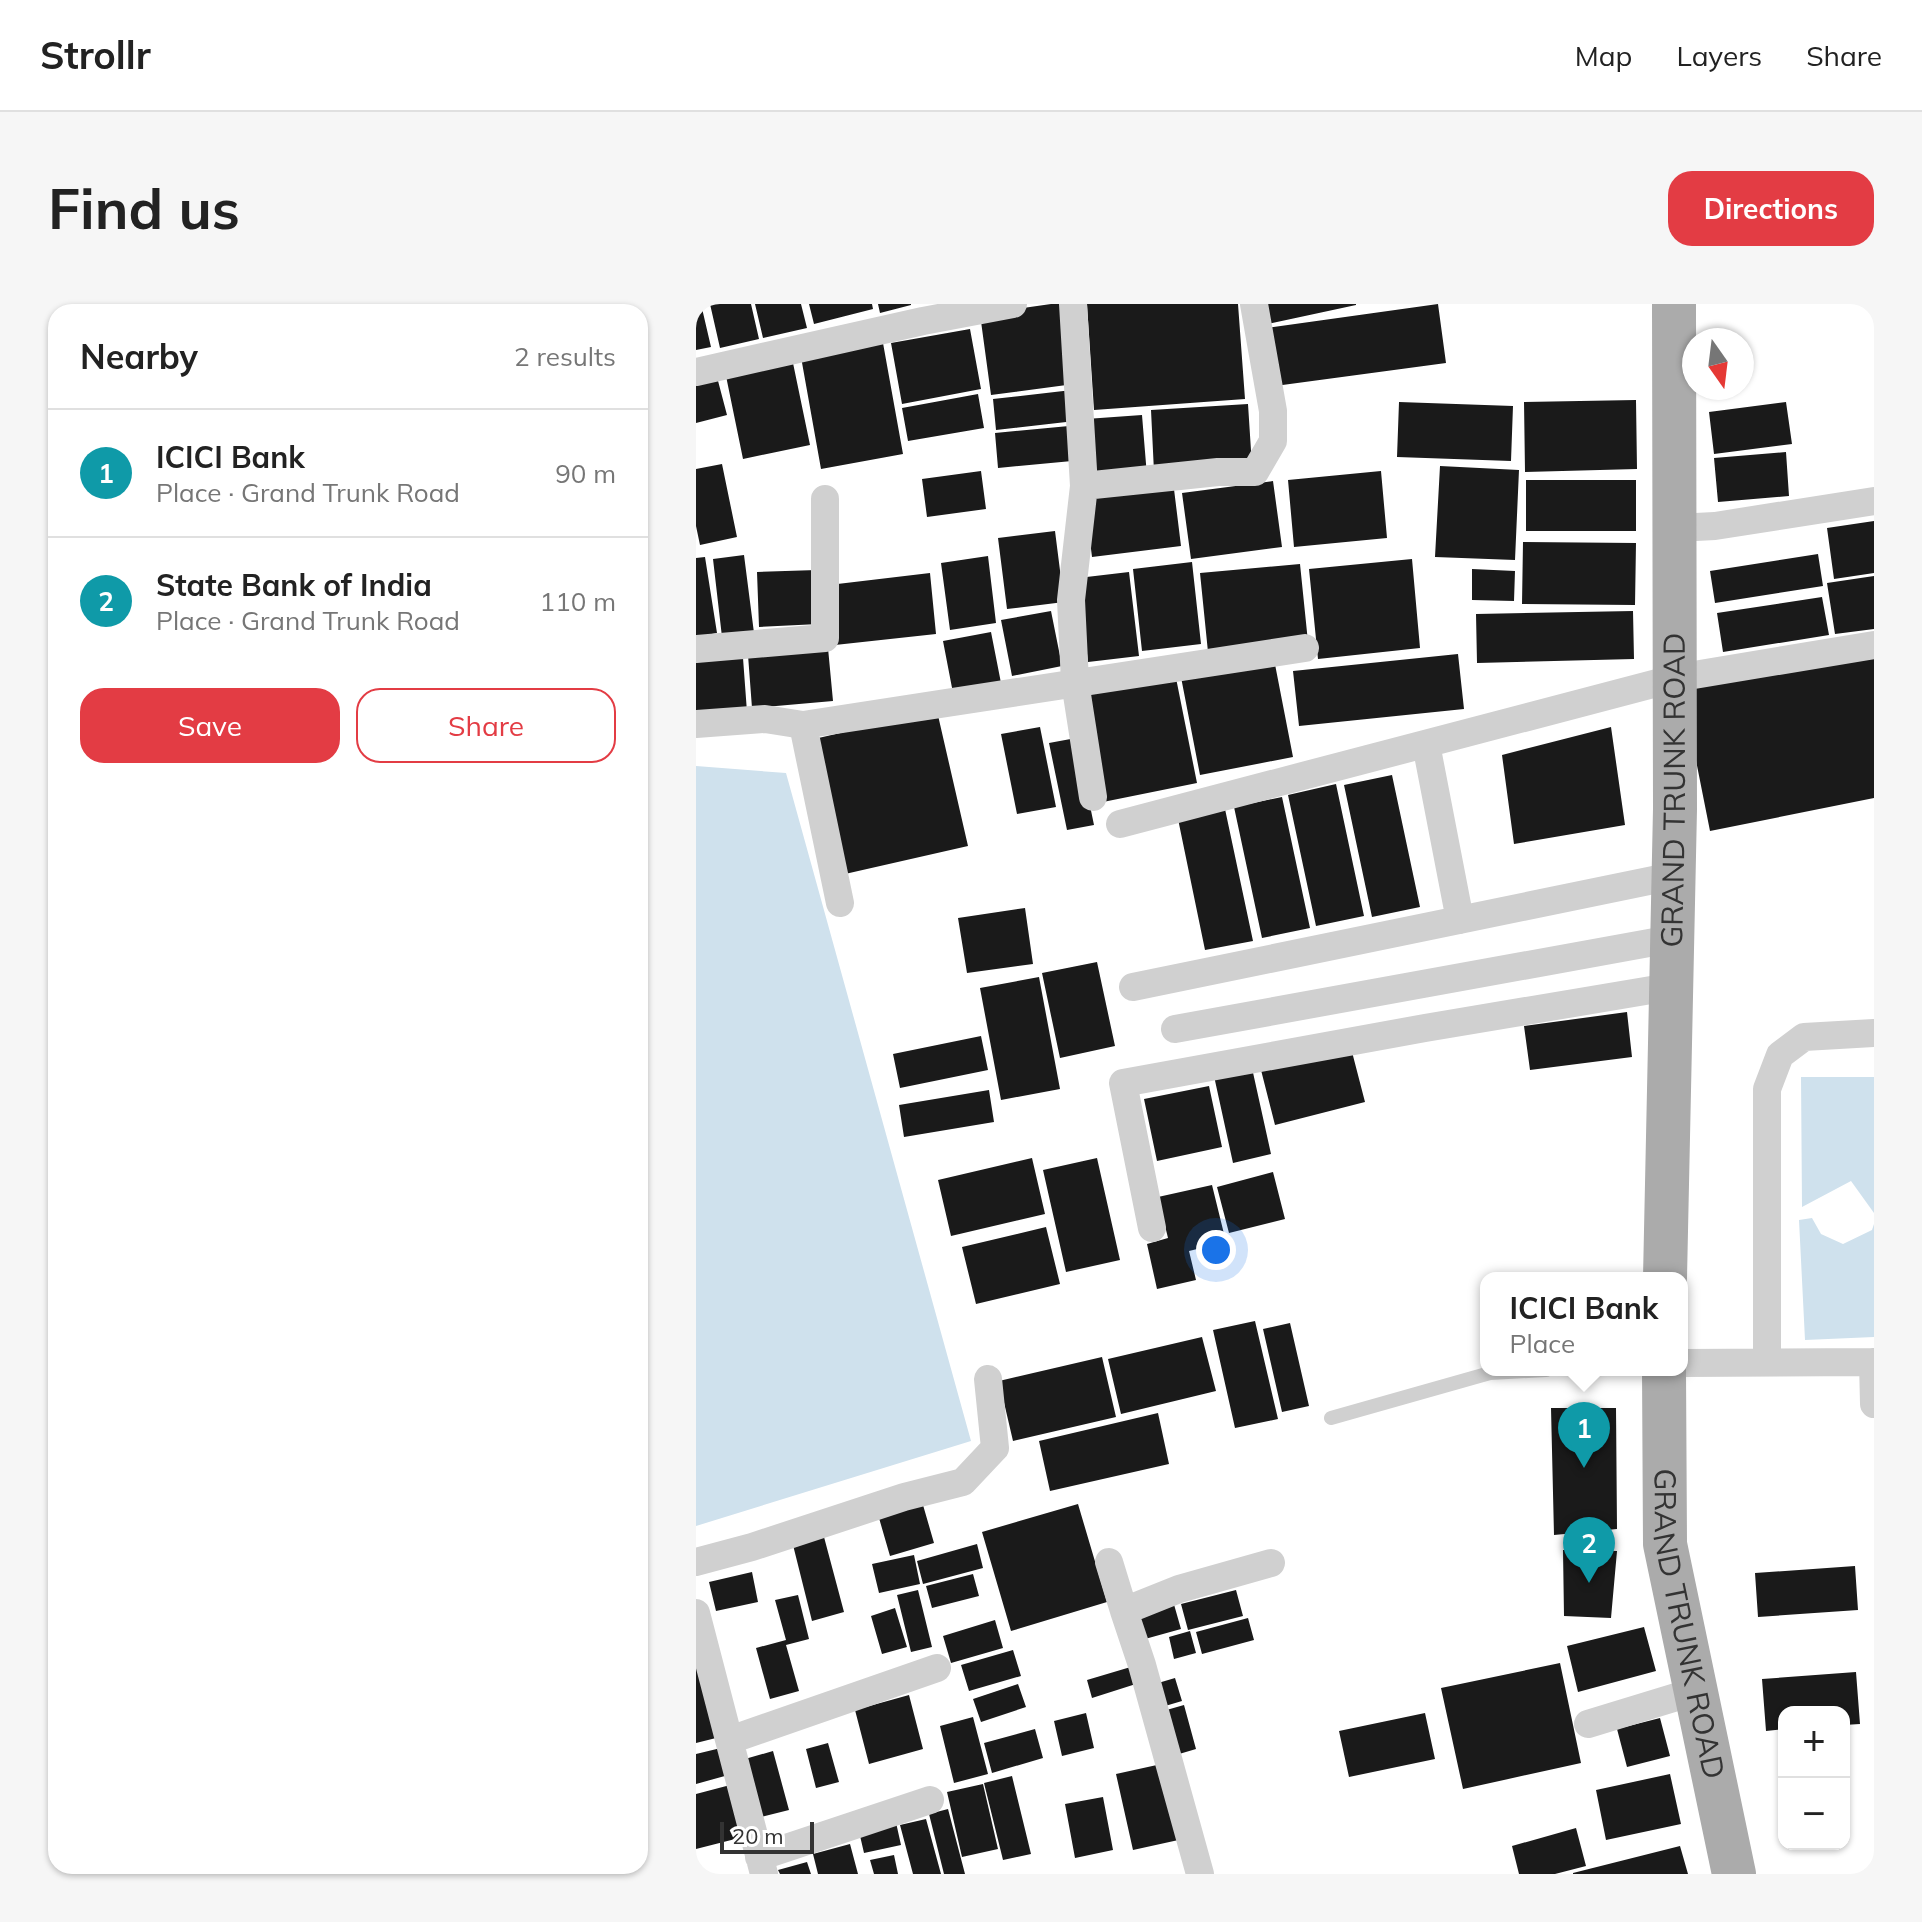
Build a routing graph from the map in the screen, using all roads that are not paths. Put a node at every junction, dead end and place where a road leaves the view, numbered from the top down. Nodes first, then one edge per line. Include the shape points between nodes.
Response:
1 (1013, 304) edge
2 (1073, 304) edge
3 (1254, 304) edge
4 (1674, 304) edge
5 (696, 372) edge
6 (1084, 486) junction
7 (825, 499) dead end
8 (1874, 501) edge
9 (1676, 528) junction
10 (1874, 645) edge
11 (1305, 648) dead end
12 (696, 649) edge
13 (1676, 678) junction
14 (1075, 682) junction
15 (696, 724) edge
16 (803, 725) junction
17 (1426, 744) junction
18 (1093, 797) dead end
19 (1120, 824) dead end
20 (1673, 876) junction
21 (840, 903) dead end
22 (1460, 920) junction
23 (1671, 939) junction
24 (1133, 987) dead end
25 (1669, 987) junction
26 (1175, 1029) dead end
27 (1874, 1033) edge
28 (1152, 1228) dead end
29 (1665, 1272) edge
30 (1767, 1362) junction
31 (1873, 1362) edge
32 (1688, 1363) edge
33 (1480, 1376) edge
34 (1664, 1376) edge
35 (988, 1379) dead end
36 (1874, 1404) edge
37 (1331, 1418) dead end
38 (696, 1562) edge
39 (1109, 1562) dead end
40 (1271, 1563) dead end
41 (1124, 1611) junction
42 (696, 1613) edge
43 (937, 1668) dead end
44 (1696, 1691) junction
45 (1588, 1724) dead end
46 (730, 1740) junction
47 (930, 1800) dead end
48 (762, 1865) edge
49 (1200, 1874) edge
50 (1734, 1874) edge

1 - 5 street
2 - 6 street
3 - 6 street via 1273,411 1273,441 1255,472
4 - 9 main road, GRAND TRUNK ROAD
6 - 14 street via 1071,600
7 - 12 street via 825,638
8 - 9 street
9 - 13 main road, GRAND TRUNK ROAD
10 - 13 street
11 - 14 street
13 - 17 street
13 - 20 main road, GRAND TRUNK ROAD
14 - 16 street
14 - 18 street
15 - 16 street via 765,719
16 - 21 street
17 - 19 street
17 - 22 street
20 - 22 street
20 - 23 main road, GRAND TRUNK ROAD
22 - 24 street
23 - 25 main road, GRAND TRUNK ROAD
23 - 26 street
25 - 28 street via 1123,1083
25 - 29 main road, GRAND TRUNK ROAD
27 - 30 street via 1804,1037 1780,1055 1767,1089
30 - 31 street
30 - 32 street
31 - 36 street
33 - 37 lane
34 - 44 main road, GRAND TRUNK ROAD via 1665,1544
35 - 38 street via 995,1448 963,1482
39 - 41 street
40 - 41 street
41 - 49 street
42 - 46 street
43 - 46 street
44 - 45 street
44 - 50 main road, GRAND TRUNK ROAD
46 - 48 street
47 - 48 street

